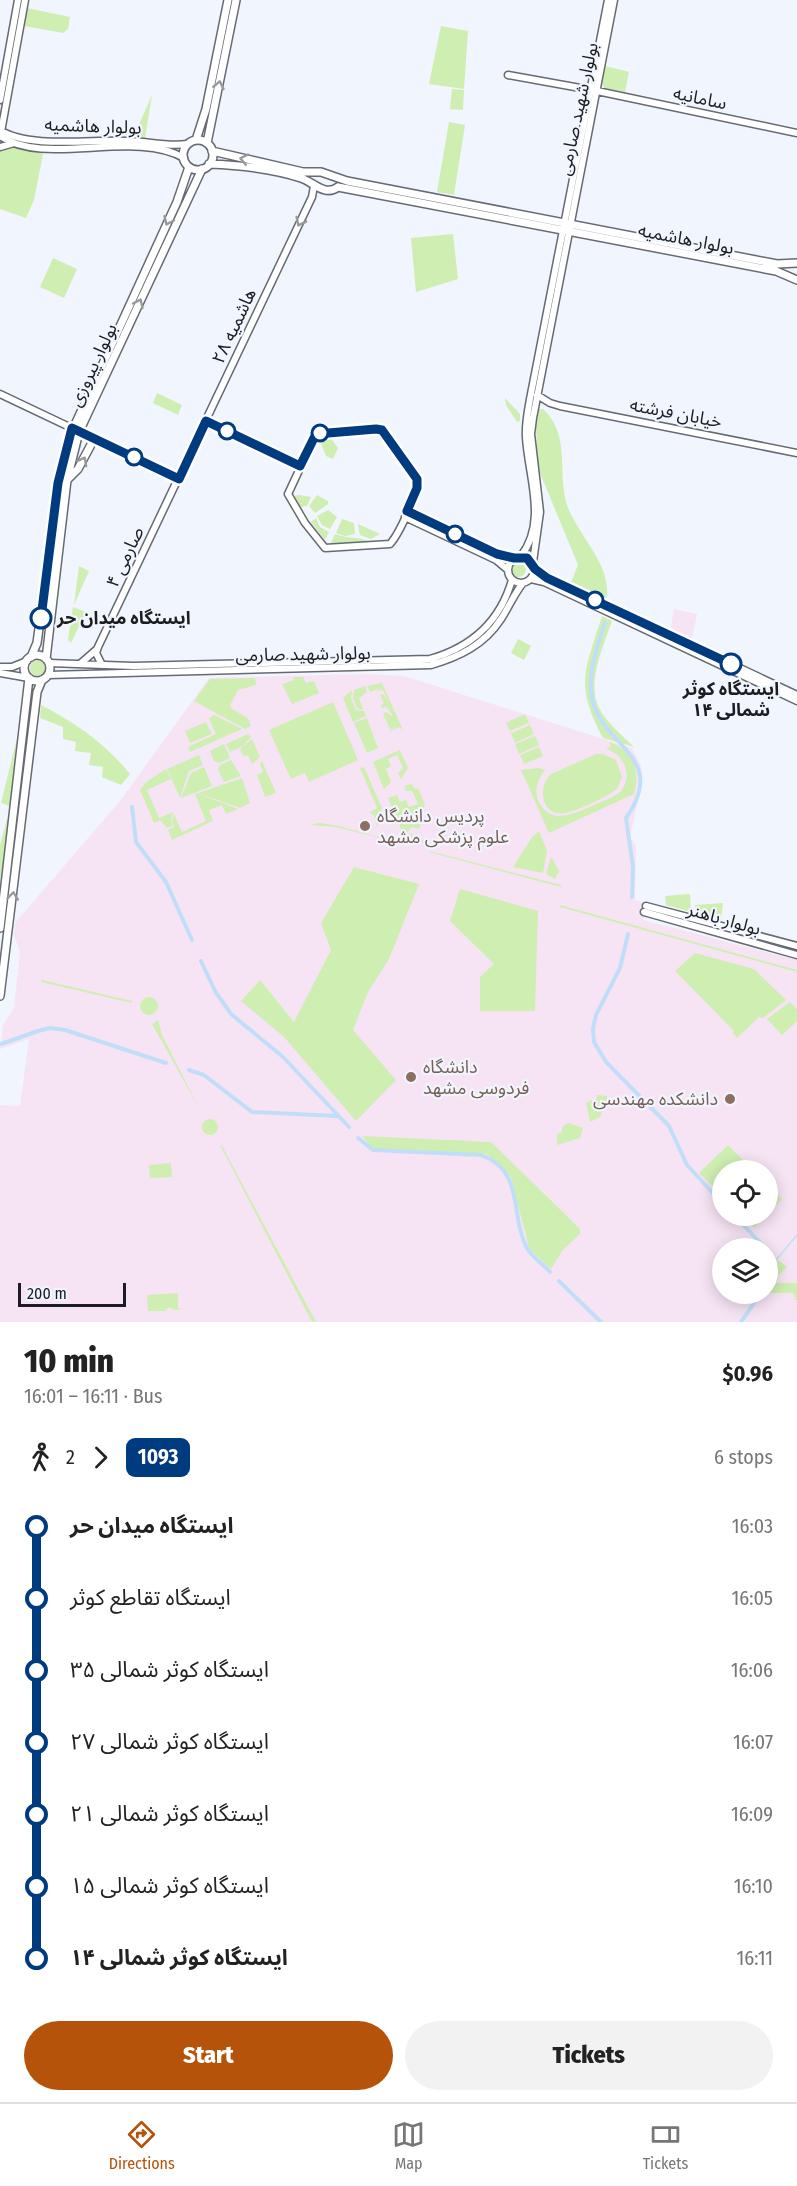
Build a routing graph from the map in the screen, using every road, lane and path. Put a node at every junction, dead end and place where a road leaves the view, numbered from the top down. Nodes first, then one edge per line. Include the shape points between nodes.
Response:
1 (18, 0) edge
2 (25, 0) edge
3 (228, 0) edge
4 (236, 0) edge
5 (608, 0) edge
6 (614, 0) edge
7 (508, 75) dead end
8 (594, 90) junction
9 (0, 100) edge
10 (0, 132) edge
11 (797, 134) edge
12 (196, 140) junction
13 (14, 143) junction
14 (94, 143) junction
15 (207, 143) junction
16 (187, 144) junction
17 (0, 147) edge
18 (212, 151) junction
19 (184, 158) junction
20 (189, 166) junction
21 (206, 167) junction
22 (317, 173) junction
23 (337, 177) junction
24 (313, 185) junction
25 (338, 187) junction
26 (445, 204) junction
27 (565, 227) junction
28 (700, 253) junction
29 (797, 263) edge
30 (797, 280) edge
31 (546, 329) junction
32 (0, 394) edge
33 (537, 394) junction
34 (550, 403) junction
35 (535, 405) junction
36 (75, 430) junction
37 (94, 439) junction
38 (797, 453) edge
39 (179, 479) junction
40 (67, 480) junction
41 (406, 514) junction
42 (517, 557) junction
43 (534, 566) junction
44 (508, 570) junction
45 (531, 579) junction
46 (512, 580) junction
47 (523, 583) junction
48 (98, 647) junction
49 (29, 659) junction
50 (48, 661) junction
51 (80, 664) junction
52 (102, 665) junction
53 (376, 665) junction
54 (0, 667) edge
55 (0, 673) edge
56 (751, 676) junction
57 (29, 678) junction
58 (45, 678) junction
59 (767, 684) junction
60 (797, 695) edge
61 (797, 701) edge
62 (0, 928) edge
63 (785, 943) junction
64 (797, 946) edge
65 (783, 951) junction
66 (797, 954) edge
67 (0, 996) edge

1 - 9 street
2 - 10 street
3 - 12 main road
15 -> 4 main road
5 - 8 street, بولوار شهید صارمی
6 - 8 street, بولوار شهید صارمی
7 - 8 street, سامانیه
8 - 11 street, سامانیه
8 - 27 street, بولوار شهید صارمی
10 - 13 street, بولوار هاشمیه
10 - 14 street, بولوار هاشمیه
12 - 15 main road
12 - 16 main road
13 - 14 street, بولوار هاشمیه via 54,148
13 - 17 street
14 - 16 street, بولوار هاشمیه
14 - 19 street, بولوار هاشمیه via 172,151
15 - 18 main road
16 - 19 main road
18 - 21 main road
22 -> 18 main road
19 - 20 main road
20 - 21 main road
20 -> 36 main road, بولوار پیروزی via 177,202
21 - 24 main road via 277,173
36 -> 21 main road, بولوار پیروزی
22 - 23 main road, بولوار هاشمیه
22 - 24 main road via 312,178
23 - 25 main road
23 - 26 main road, بولوار هاشمیه
24 - 25 main road, بولوار هاشمیه via 333,190
24 -> 39 street, هاشمیه ۲۸ via 312,197
25 - 26 main road, بولوار هاشمیه
26 - 27 main road, بولوار هاشمیه
27 - 28 main road, بولوار هاشمیه
27 - 31 street, بولوار شهید صارمی
28 - 29 main road, بولوار هاشمیه via 777,264
28 - 30 main road, بولوار هاشمیه via 776,271
31 - 33 street, بولوار شهید صارمی
31 - 42 street, بولوار شهید صارمی via 525,434 534,521 529,545
32 - 36 street
33 - 34 street, خیابان فرشته
33 - 35 street, بولوار شهید صارمی
34 - 35 street, خیابان فرشته
34 - 38 street, خیابان فرشته
35 - 43 street, بولوار شهید صارمی via 531,434 540,512
36 - 37 street
36 - 40 main road, بولوار پیروزی
36 - 49 main road, بولوار پیروزی via 58,483 37,643
37 - 39 street
40 -> 37 main road via 78,469
39 - 48 street, صارمی ۴
40 - 50 main road, بولوار پیروزی
41 - 41 street via 417,479 382,430 314,436 288,494 323,547 390,544
41 - 42 street via 497,554
41 - 44 street
42 - 43 street
42 - 44 street
43 - 45 street
43 - 56 street via 547,578
44 - 46 street
45 - 47 street
45 - 56 street
46 - 47 street
46 - 53 street, بولوار شهید صارمی via 495,617 466,645 430,659
47 - 53 street, بولوار شهید صارمی via 492,631 469,650 431,665
48 - 51 street
48 - 52 street via 96,653
49 - 50 main road via 39,656
49 - 54 street via 12,667
49 - 57 main road via 25,668
50 - 51 street, بولوار شهید صارمی
50 - 58 main road
51 - 52 street, بولوار شهید صارمی
52 - 53 street, بولوار شهید صارمی
53 - 58 street, بولوار شهید صارمی via 79,672
55 - 57 street
56 - 59 street
57 - 58 main road
57 - 62 main road
67 -> 58 main road via 37,692
59 - 60 street
59 - 61 street
63 - 64 street, بولوار باهنر
63 - 65 street
63 - 65 street, بولوار باهنر via 647,909
65 - 66 street, بولوار باهنر

